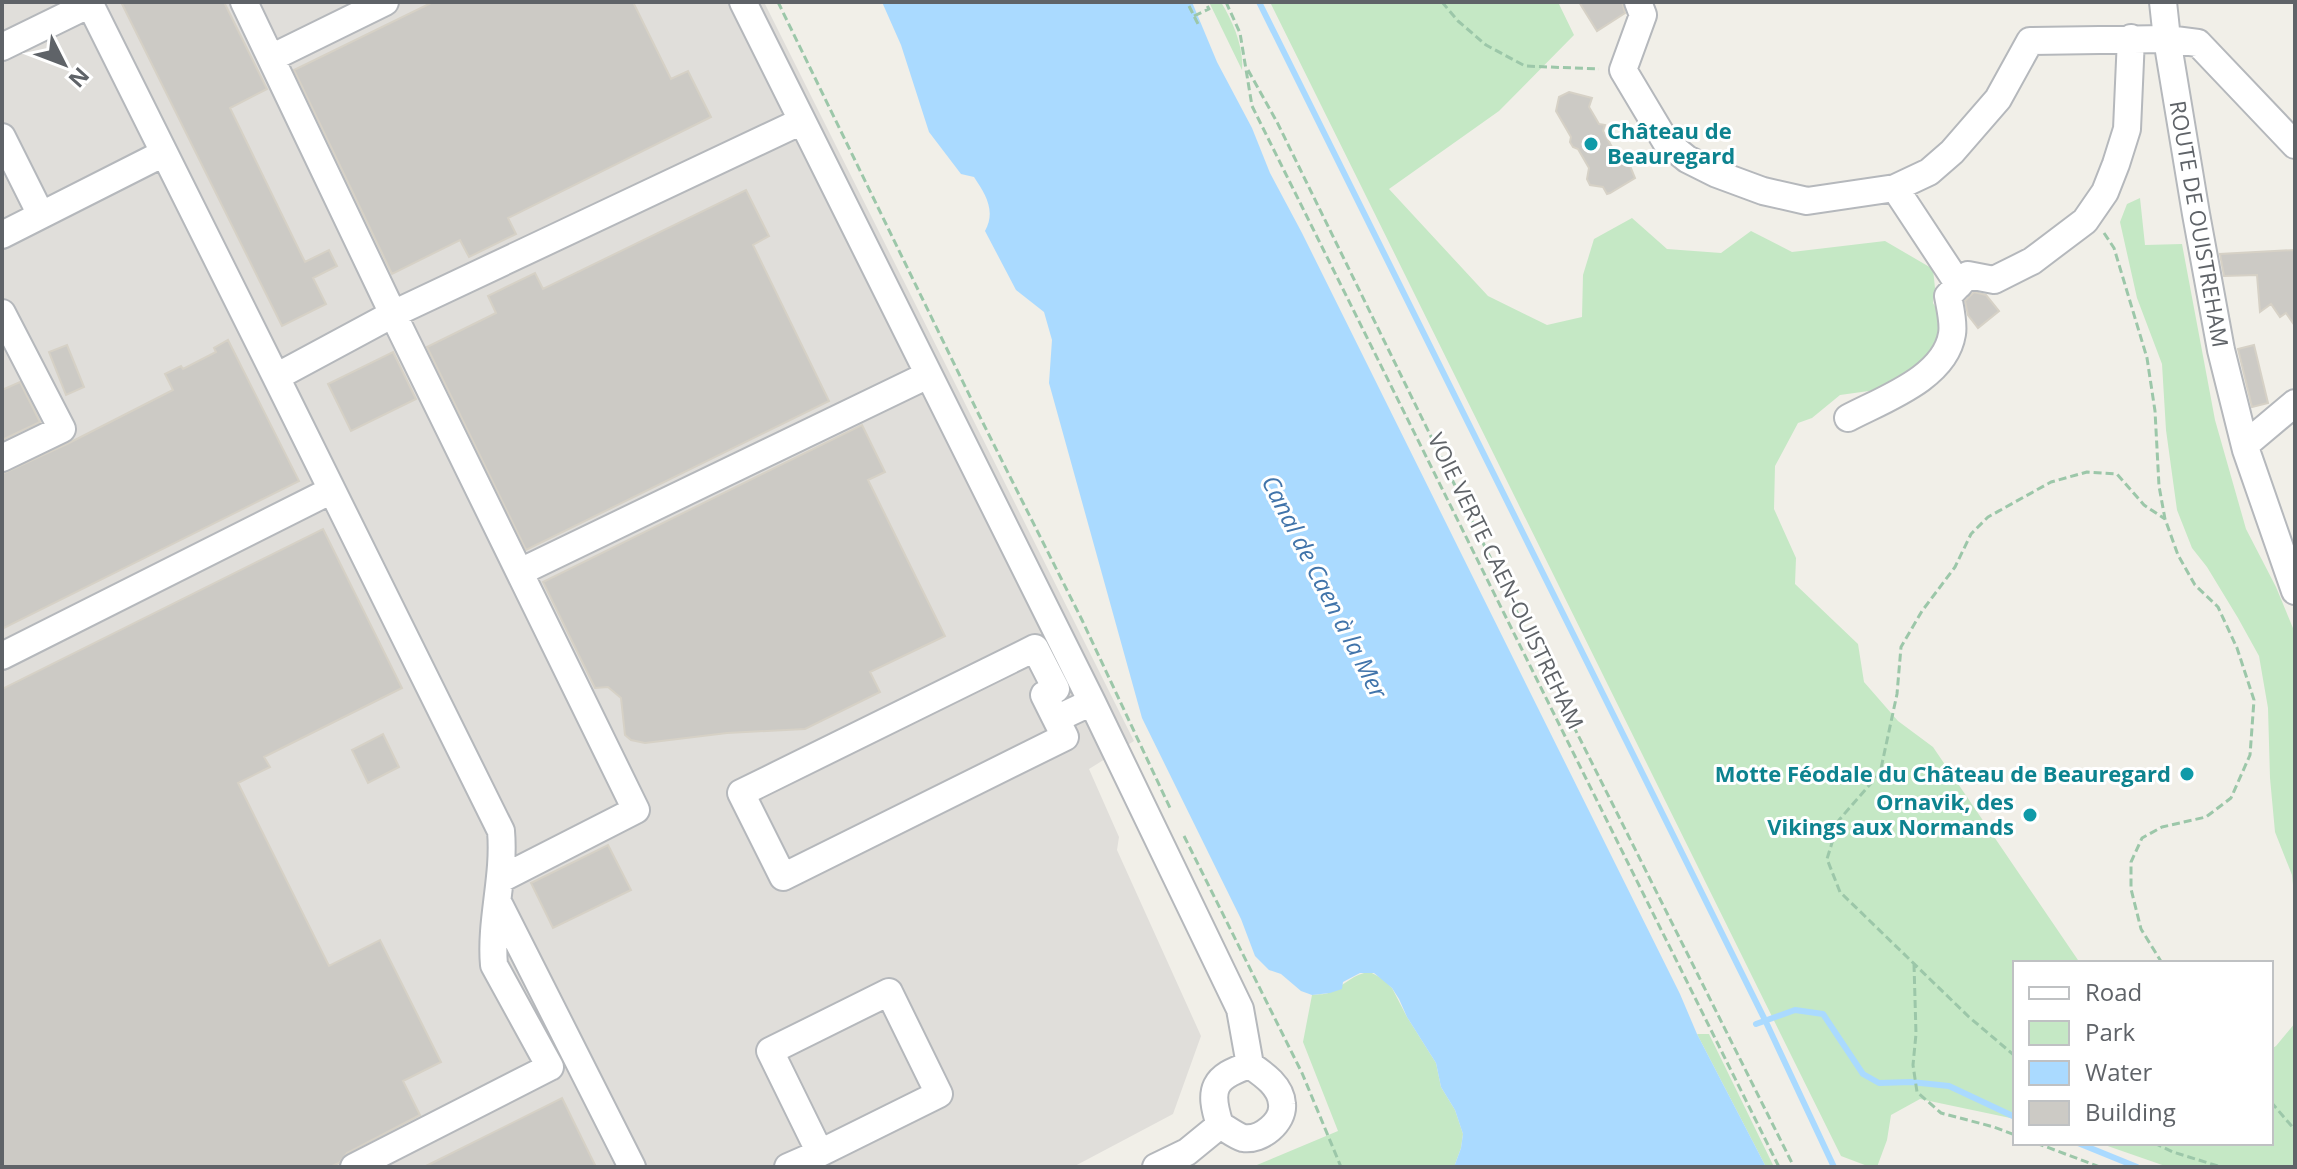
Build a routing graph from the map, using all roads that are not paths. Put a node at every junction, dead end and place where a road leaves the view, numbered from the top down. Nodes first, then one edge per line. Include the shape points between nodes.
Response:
1 (244, 2) edge
2 (385, 2) edge
3 (743, 2) edge
4 (1638, 2) edge
5 (2163, 2) edge
6 (89, 3) edge
7 (2131, 38) junction
8 (2167, 39) junction
9 (2, 47) edge
10 (271, 58) junction
11 (802, 121) junction
12 (2, 137) edge
13 (2295, 145) edge
14 (164, 153) junction
15 (1895, 188) junction
16 (41, 215) junction
17 (2, 235) edge
18 (1959, 285) junction
19 (2, 313) edge
20 (393, 314) junction
21 (928, 375) junction
22 (276, 377) junction
23 (2295, 403) edge
24 (1848, 418) dead end
25 (2245, 445) junction
26 (2, 458) edge
27 (332, 490) junction
28 (520, 572) junction
29 (2295, 591) edge
30 (2, 656) edge
31 (1092, 702) junction
32 (1056, 719) junction
33 (499, 890) junction
34 (1250, 1065) junction
35 (1220, 1125) junction
36 (820, 1153) junction
37 (354, 1167) edge
38 (632, 1167) edge
39 (788, 1167) edge
40 (1156, 1167) edge

1 - 10 street
2 - 10 street
3 - 11 street
4 - 15 street via 1643,15 1623,70 1666,142 1687,159 1763,191 1807,201
5 - 8 street, ROUTE DE OUISTREHAM
6 - 9 street
6 - 14 street
7 - 8 street
7 - 15 street via 2030,41 1998,99 1952,152 1929,172
7 - 18 street via 2127,129 2105,192 2085,221 2032,261 1994,280 1968,275
8 - 13 street via 2198,43
8 - 25 street, ROUTE DE OUISTREHAM via 2221,350
10 - 20 street
11 - 20 street
11 - 21 street
12 - 16 street
14 - 16 street
14 - 22 street
15 - 18 street
16 - 17 street
18 - 24 street via 1948,296 1953,333 1942,360 1920,380
19 - 26 street via 62,429
20 - 22 street
20 - 28 street
21 - 28 street
21 - 31 street
22 - 27 street
23 - 25 street
25 - 29 street, ROUTE DE OUISTREHAM
27 - 30 street
27 - 33 street via 501,831
28 - 33 street via 636,810
31 - 32 street
31 - 34 street via 1240,1009
32 - 32 street via 1065,737 783,877 741,793 1035,648 1056,689 1044,695
33 - 37 street via 494,965 550,1067
33 - 38 street
34 - 35 street via 1228,1072 1213,1091
34 - 35 street via 1270,1080 1283,1101 1280,1116 1265,1134 1244,1138
35 - 40 street via 1187,1152
36 - 36 street via 939,1094 889,992 770,1051
36 - 39 street

